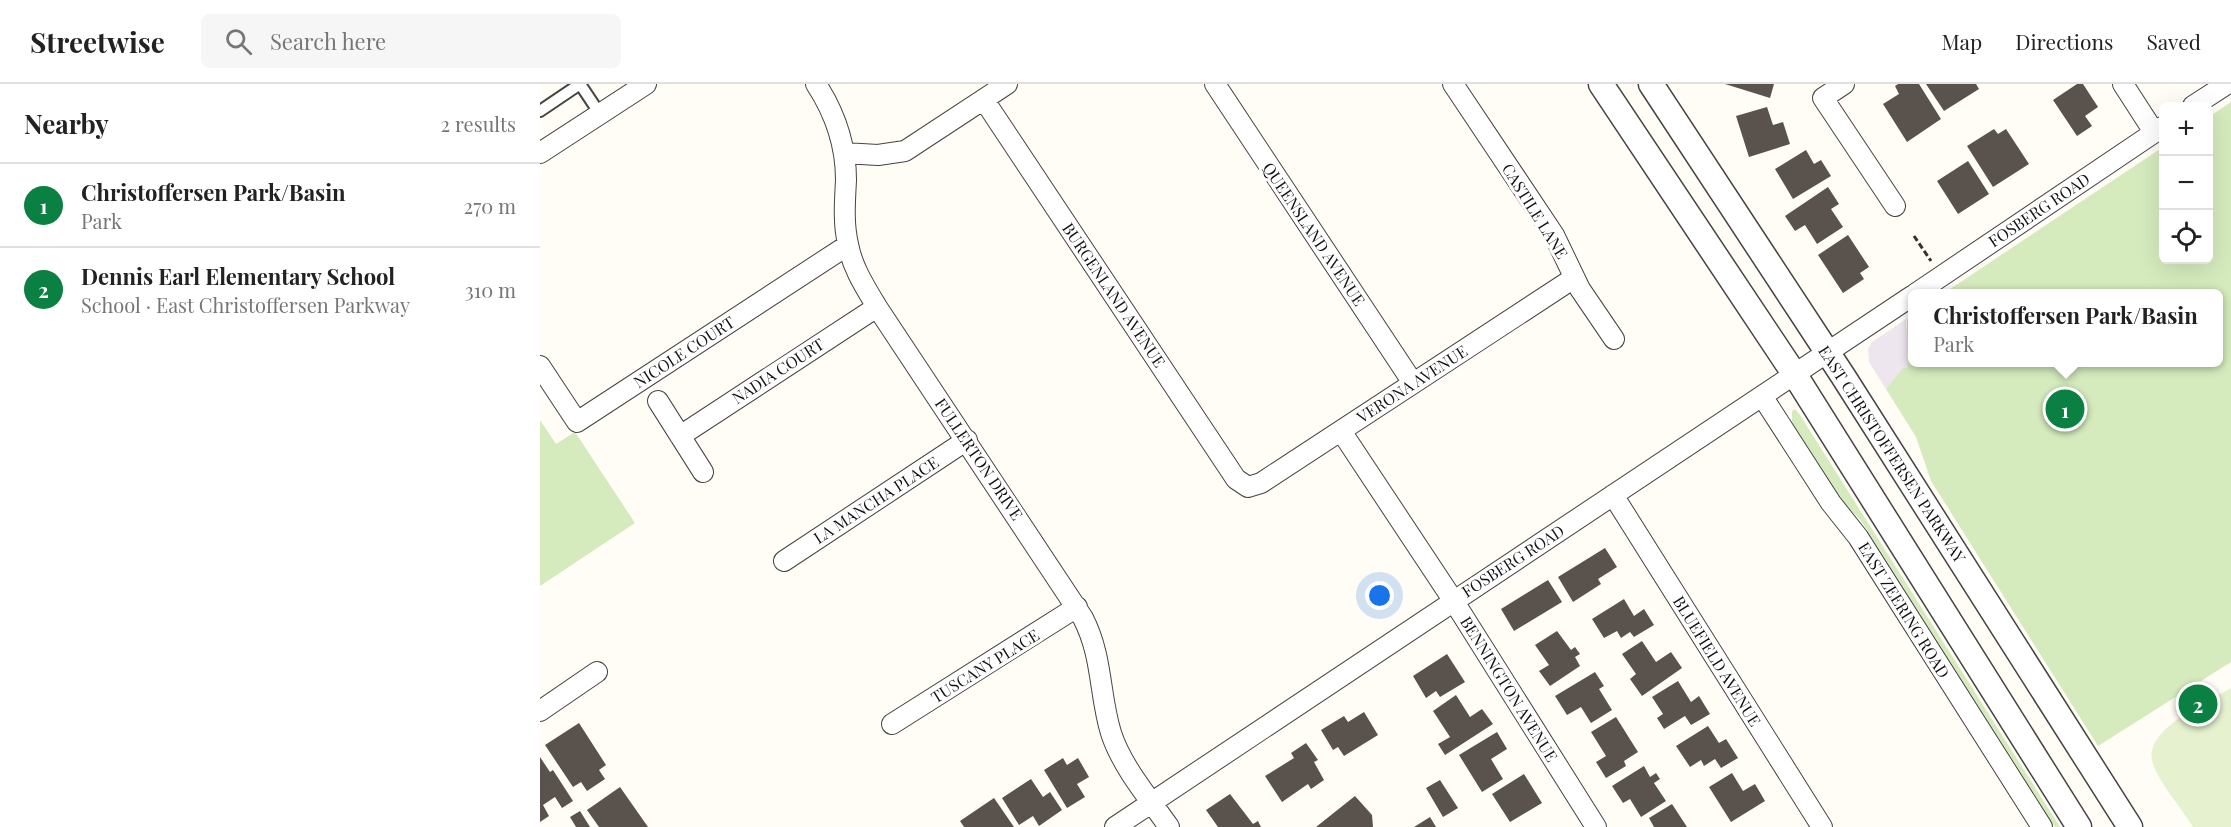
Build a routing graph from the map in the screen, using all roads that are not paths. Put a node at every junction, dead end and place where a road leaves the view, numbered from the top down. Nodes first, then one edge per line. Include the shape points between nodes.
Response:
1 (580, 84) edge
2 (646, 84) edge
3 (816, 84) edge
4 (1007, 84) edge
5 (1215, 84) edge
6 (1453, 84) edge
7 (1602, 84) edge
8 (1651, 84) edge
9 (1844, 84) edge
10 (2123, 84) edge
11 (2227, 84) edge
12 (984, 100) junction
13 (2199, 102) edge
14 (540, 111) edge
15 (600, 114) junction
16 (2159, 129) edge
17 (540, 153) edge
18 (844, 153) junction
19 (1894, 206) dead end
20 (848, 245) junction
21 (1574, 278) junction
22 (1923, 289) edge
23 (1908, 299) edge
24 (877, 306) junction
25 (1614, 339) dead end
26 (1828, 353) junction
27 (540, 366) edge
28 (1795, 375) junction
29 (1413, 383) junction
30 (1762, 396) junction
31 (657, 401) dead end
32 (1341, 431) junction
33 (680, 436) junction
34 (967, 440) junction
35 (703, 472) dead end
36 (1248, 487) joint
37 (1613, 495) junction
38 (784, 561) dead end
39 (1453, 600) junction
40 (1077, 608) junction
41 (597, 672) dead end
42 (540, 711) edge
43 (892, 724) dead end
44 (1151, 802) junction
45 (1114, 827) edge
46 (1168, 827) edge
47 (1596, 827) edge
48 (1822, 827) edge
49 (2042, 827) edge
50 (2079, 827) edge
51 (2130, 827) edge

1 - 14 lane
1 - 15 lane
2 - 15 street
3 - 18 street, FULLERTON DRIVE via 835,119
4 - 12 street
5 - 29 street, QUEENSLAND AVENUE
6 - 21 street, CASTILE LANE via 1554,235
7 - 28 street
8 - 26 street, EAST CHRISTOFFERSEN PARKWAY
9 - 19 street via 1823,98
10 - 16 street
11 - 13 street
12 - 18 street via 905,151 878,155
12 - 36 street, BURGENLAND AVENUE via 1236,479
15 - 17 street
16 - 22 street, FOSBERG ROAD
18 - 20 street, FULLERTON DRIVE
20 - 24 street, FULLERTON DRIVE via 856,270
20 - 27 street, NICOLE COURT via 577,422
21 - 25 street, CASTILE LANE
21 - 29 street, VERONA AVENUE
23 - 26 street, FOSBERG ROAD
24 - 33 street, NADIA COURT
24 - 34 street, FULLERTON DRIVE
26 - 28 street, FOSBERG ROAD
26 - 51 street, EAST CHRISTOFFERSEN PARKWAY
28 - 30 street, FOSBERG ROAD
28 - 50 street
29 - 32 street, VERONA AVENUE
30 - 37 street, FOSBERG ROAD
30 - 49 street, EAST ZEERING ROAD via 1836,511 1858,537
31 - 33 street
32 - 36 street, VERONA AVENUE via 1262,483
32 - 39 street, BENNINGTON AVENUE
33 - 35 street
34 - 38 street, LA MANCHA PLACE
34 - 40 street, FULLERTON DRIVE
37 - 39 street, FOSBERG ROAD
37 - 48 street, BLUEFIELD AVENUE
39 - 44 street, FOSBERG ROAD
39 - 47 street, BENNINGTON AVENUE
40 - 43 street, TUSCANY PLACE
40 - 44 street, FULLERTON DRIVE via 1099,660 1112,736
41 - 42 street
44 - 45 street, FOSBERG ROAD
44 - 46 street, FULLERTON DRIVE

